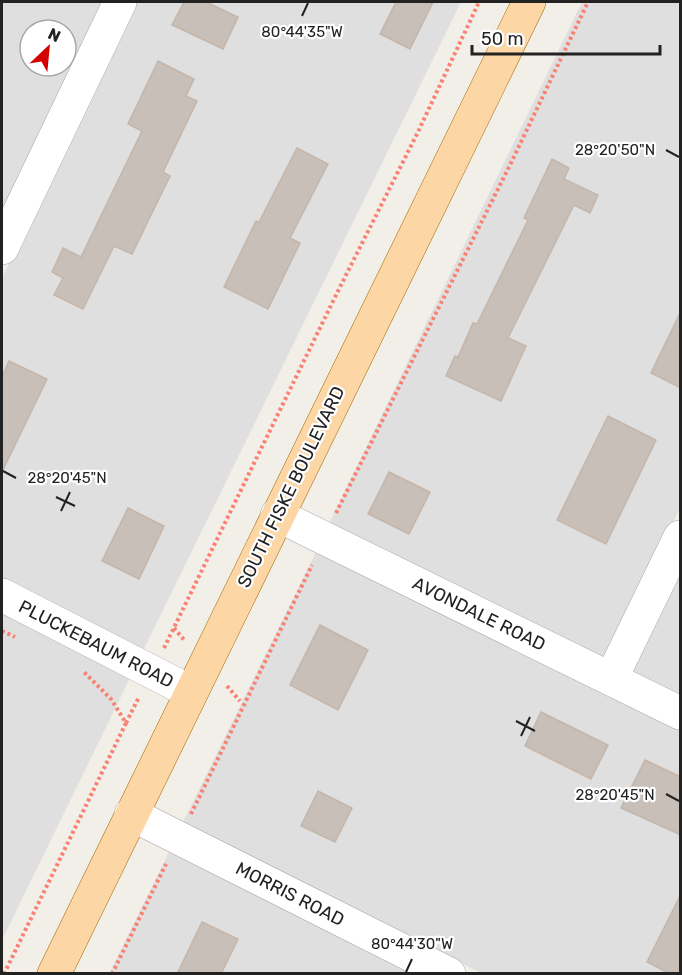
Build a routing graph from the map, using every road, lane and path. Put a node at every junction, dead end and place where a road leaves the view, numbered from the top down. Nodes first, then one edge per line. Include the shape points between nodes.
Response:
1 (120, 2) edge
2 (479, 2) edge
3 (529, 2) edge
4 (588, 2) edge
5 (2, 248) edge
6 (277, 515) junction
7 (333, 519) dead end
8 (681, 537) edge
9 (314, 559) dead end
10 (205, 566) dead end
11 (2, 595) edge
12 (2, 631) edge
13 (23, 640) dead end
14 (77, 665) dead end
15 (611, 679) junction
16 (191, 692) junction
17 (681, 713) edge
18 (131, 814) junction
19 (179, 838) junction
20 (4, 974) edge
21 (54, 974) edge
22 (112, 974) edge
23 (449, 974) edge

1 - 5 street
2 - 10 path
3 - 6 main road, SOUTH FISKE BOULEVARD
4 - 7 path
6 - 15 street, AVONDALE ROAD
6 - 16 main road, SOUTH FISKE BOULEVARD
8 - 15 street
9 - 19 path
11 - 16 street, PLUCKEBAUM ROAD
12 - 13 path
14 - 20 path via 111,699 126,723
15 - 17 street, AVONDALE ROAD
16 - 18 main road, SOUTH FISKE BOULEVARD
18 - 19 street, MORRIS ROAD
18 - 21 main road, SOUTH FISKE BOULEVARD
19 - 22 path
19 - 23 street, MORRIS ROAD

